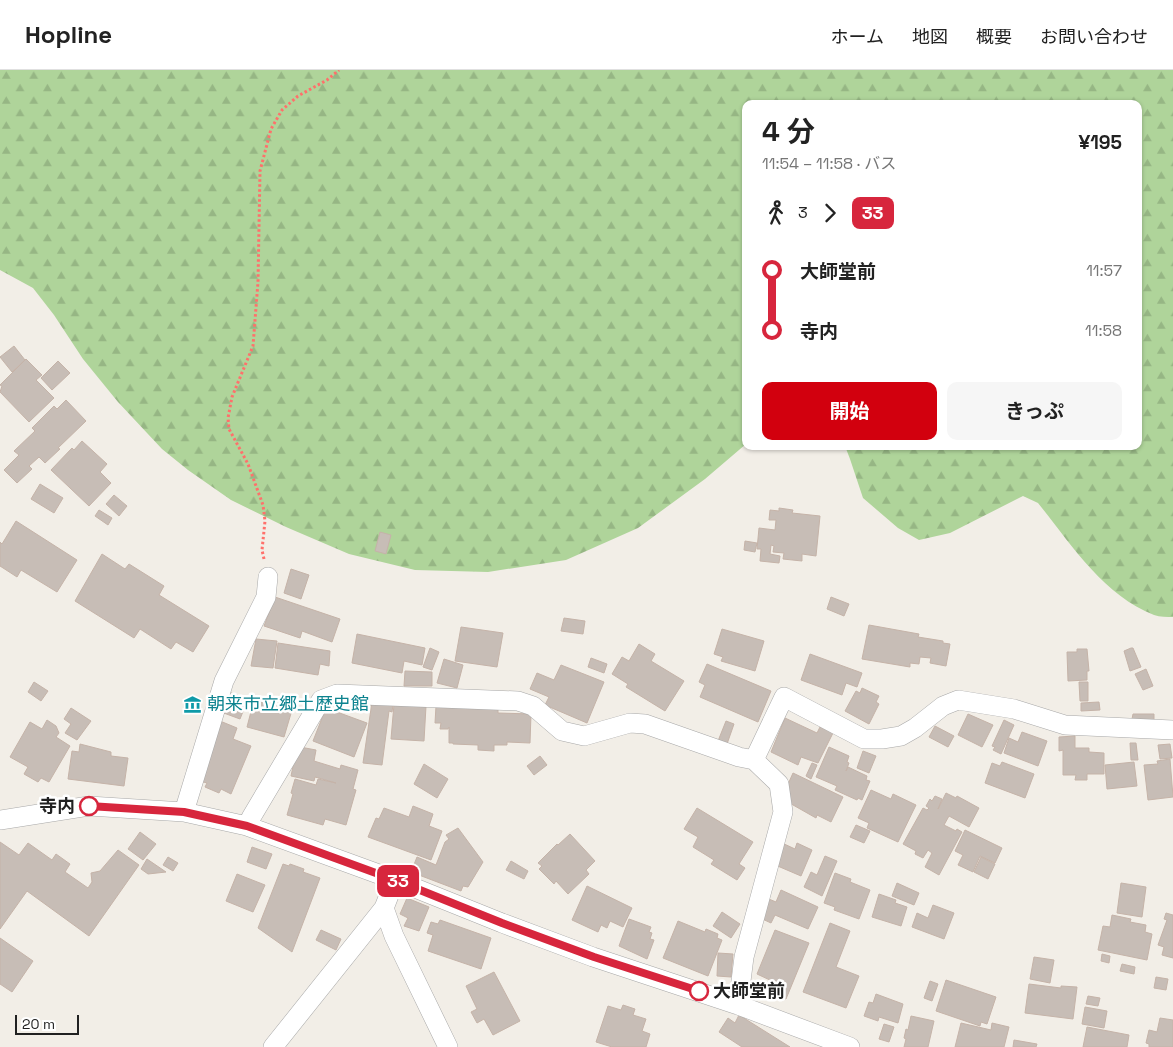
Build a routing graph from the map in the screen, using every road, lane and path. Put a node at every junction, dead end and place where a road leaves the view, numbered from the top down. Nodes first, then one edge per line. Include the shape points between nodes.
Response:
1 (339, 70) edge
2 (268, 577) joint
3 (1173, 730) edge
4 (754, 760) junction
5 (184, 812) junction
6 (0, 820) edge
7 (247, 826) junction
8 (395, 880) junction
9 (384, 908) junction
10 (738, 1005) junction
11 (272, 1047) edge
12 (448, 1047) edge
13 (850, 1047) edge

1 - 2 path via 282,110 271,129 260,171 253,346 232,397 228,418 229,429 248,464 263,505 262,550
2 - 5 street via 266,597 224,681
3 - 4 street via 1065,725 1014,709 958,700 943,706 901,736 864,739 784,697
4 - 7 street via 645,724 630,723 584,736 562,731 533,706 518,701 337,694 321,700
4 - 10 street via 779,784 783,812 744,957
5 - 6 street via 89,806
5 - 7 street
7 - 8 street
8 - 9 street
8 - 10 street via 594,957
9 - 11 street
9 - 12 street via 394,936
10 - 13 street

